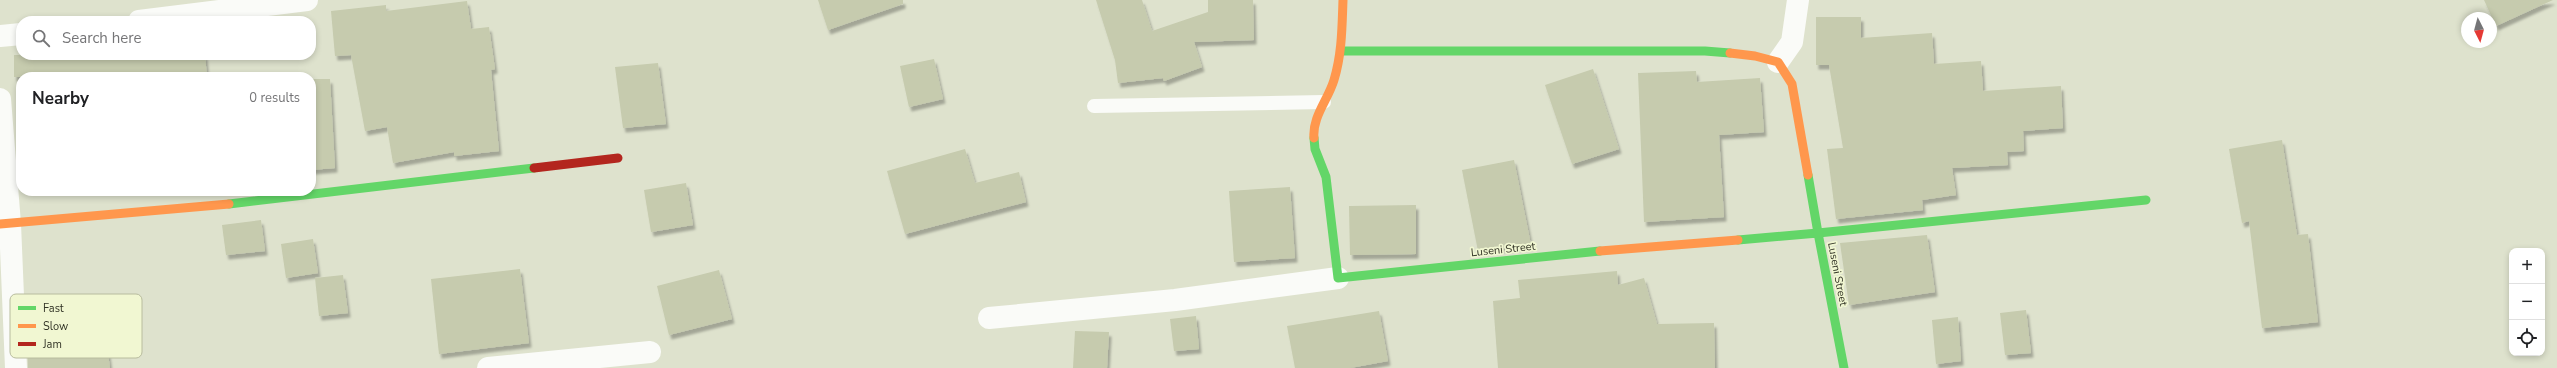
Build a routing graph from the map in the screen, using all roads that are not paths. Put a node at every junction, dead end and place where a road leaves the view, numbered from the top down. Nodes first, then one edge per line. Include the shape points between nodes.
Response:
1 (307, 0) edge
2 (1343, 0) edge
3 (1798, 0) edge
4 (179, 16) edge
5 (16, 34) edge
6 (0, 36) edge
7 (1340, 51) junction
8 (1778, 62) junction
9 (0, 99) edge
10 (1324, 102) junction
11 (1094, 106) dead end
12 (618, 158) dead end
13 (316, 195) edge
14 (304, 196) edge
15 (2146, 200) dead end
16 (5, 224) edge
17 (1818, 233) junction
18 (1338, 278) junction
19 (10, 294) edge
20 (989, 318) dead end
21 (650, 352) dead end
22 (15, 358) edge
23 (16, 368) edge
24 (488, 368) edge
25 (1844, 368) edge

1 - 4 street
2 - 7 street
3 - 8 street via 1792,42
5 - 6 street
7 - 8 street via 1705,51 1755,56
7 - 10 street via 1334,81
8 - 17 street via 1792,84
9 - 16 street
10 - 11 lane
10 - 18 street via 1313,127 1315,149 1326,176
12 - 13 street
14 - 16 street
15 - 17 street
16 - 19 street
17 - 18 street, Luseni Street via 1551,256
17 - 25 street, Luseni Street
18 - 20 street via 1175,300
21 - 24 street
22 - 23 street

